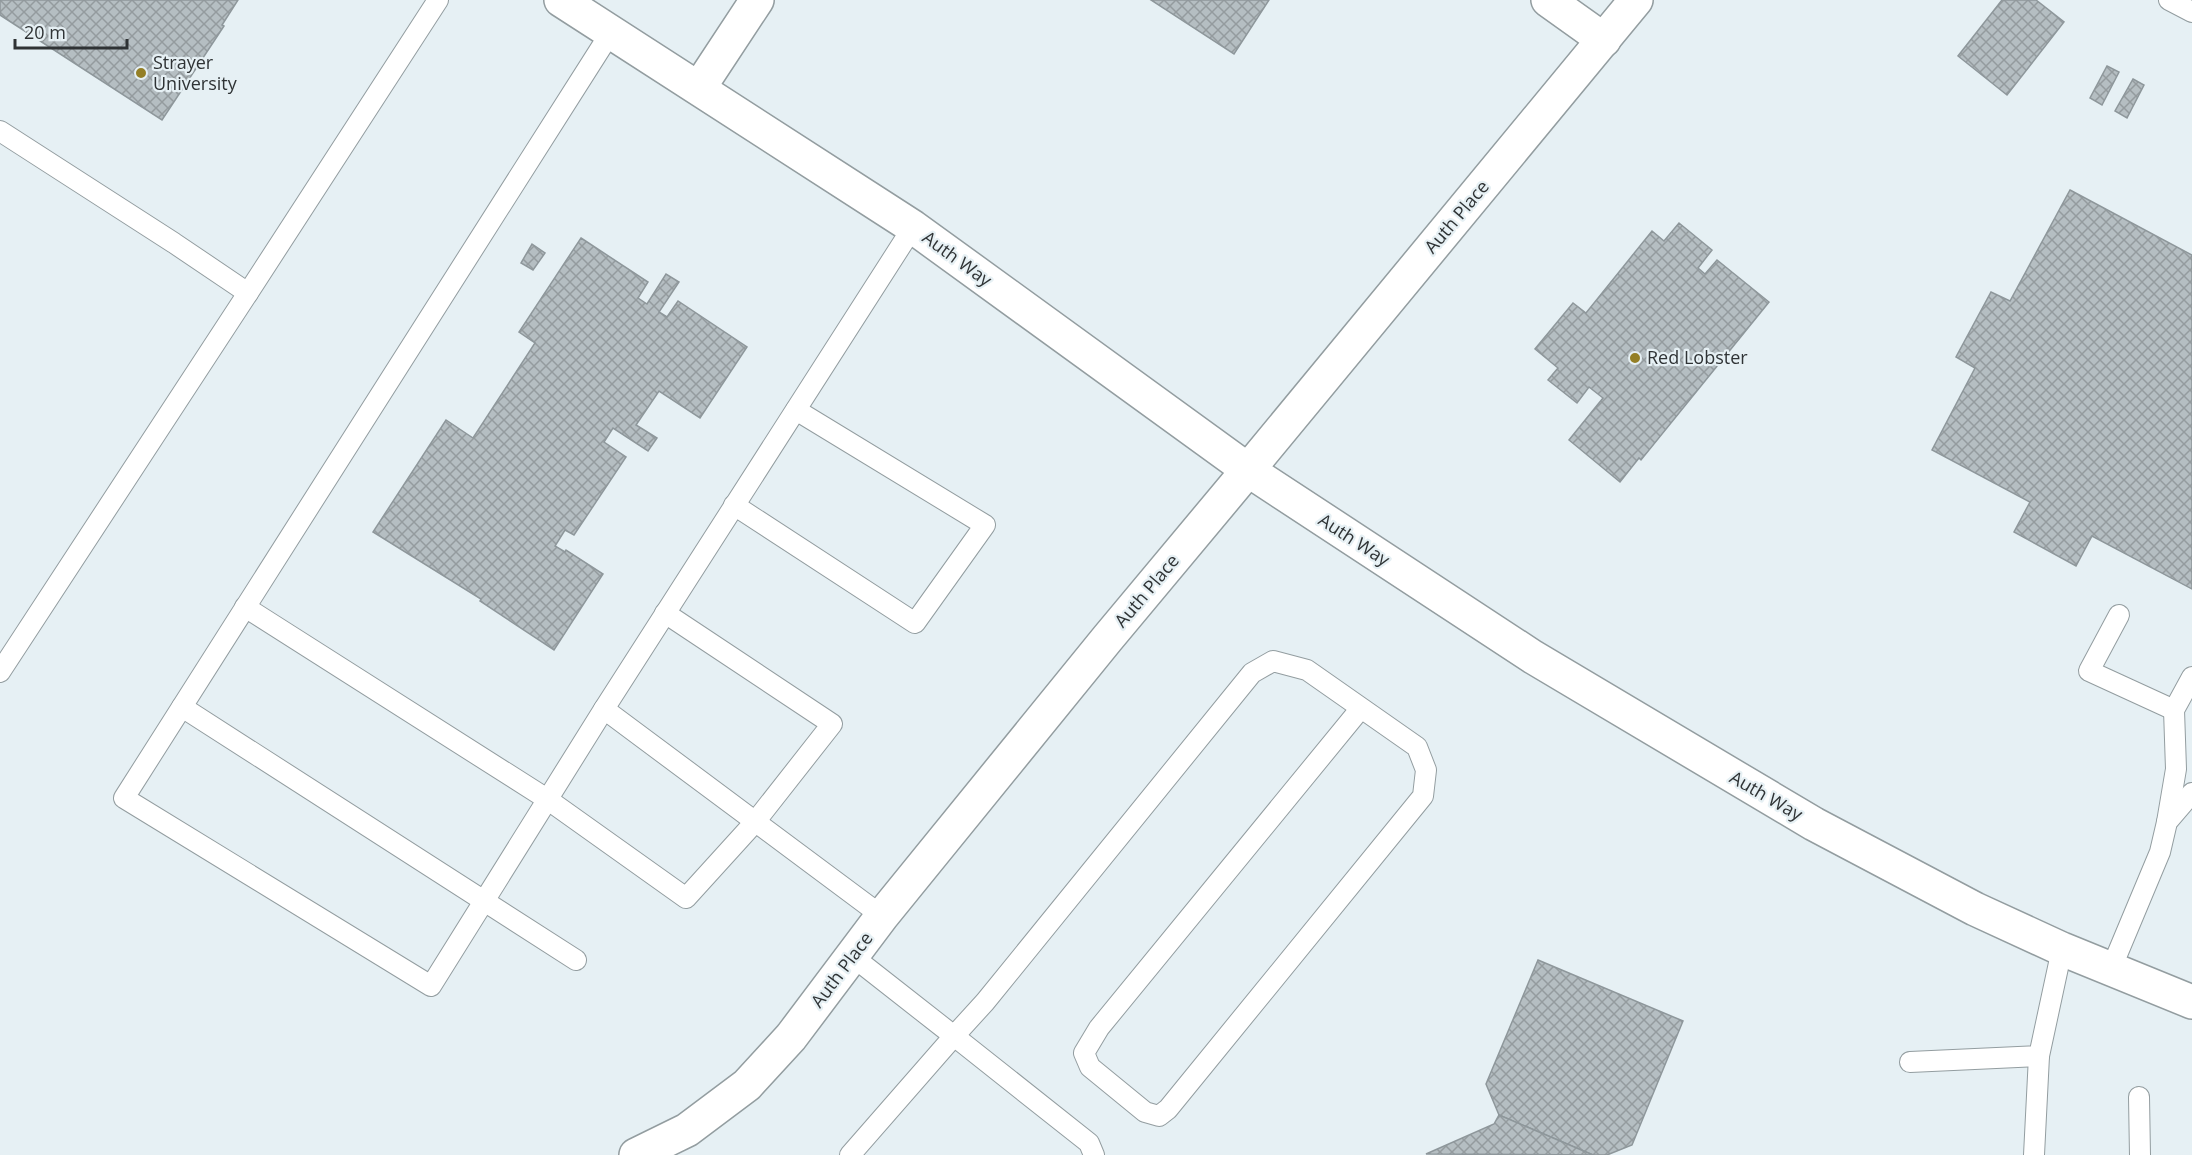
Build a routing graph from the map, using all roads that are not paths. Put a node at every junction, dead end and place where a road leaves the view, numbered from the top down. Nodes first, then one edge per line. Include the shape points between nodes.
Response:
1 (438, 0) edge
2 (561, 0) edge
3 (757, 0) edge
4 (1548, 0) edge
5 (1635, 0) edge
6 (2169, 0) edge
7 (2192, 12) edge
8 (611, 32) junction
9 (1604, 40) junction
10 (699, 88) junction
11 (0, 131) edge
12 (914, 227) junction
13 (248, 293) junction
14 (796, 410) junction
15 (1248, 470) junction
16 (734, 505) junction
17 (245, 607) junction
18 (665, 613) junction
19 (2119, 615) dead end
20 (0, 672) edge
21 (2192, 677) edge
22 (182, 707) junction
23 (1361, 708) junction
24 (604, 709) junction
25 (2174, 711) junction
26 (2192, 793) edge
27 (547, 799) junction
28 (755, 822) junction
29 (2167, 822) junction
30 (485, 900) junction
31 (882, 916) junction
32 (2062, 949) junction
33 (852, 956) junction
34 (576, 960) dead end
35 (2111, 969) junction
36 (2192, 1002) edge
37 (954, 1036) junction
38 (2039, 1056) junction
39 (1910, 1062) dead end
40 (2139, 1097) dead end
41 (636, 1155) edge
42 (850, 1155) edge
43 (1094, 1155) edge
44 (2034, 1155) edge
45 (2140, 1155) edge

1 - 13 lane
2 - 8 street, Auth Way
3 - 10 street
4 - 9 street
5 - 9 street, Auth Place
6 - 7 lane
8 - 10 street, Auth Way
8 - 17 lane
9 - 15 street, Auth Place
10 - 12 street, Auth Way
11 - 13 lane
12 - 14 lane
12 - 15 street, Auth Way
13 - 20 lane
14 - 16 lane
14 - 16 lane via 985,525 915,623
15 - 31 street, Auth Place
15 - 32 street, Auth Way via 1533,657 1680,746 1844,840 1975,909
16 - 18 lane
17 - 22 lane
17 - 27 lane
18 - 24 lane
18 - 28 lane via 832,724
19 - 25 lane via 2089,671
21 - 25 lane
22 - 30 lane
22 - 30 lane via 124,798 431,986
23 - 23 lane via 1099,1028 1084,1053 1090,1067 1145,1112 1159,1116 1168,1109 1424,796 1426,771 1417,747
23 - 37 lane via 1307,670 1273,661 1252,673
24 - 27 lane
24 - 28 lane
25 - 29 lane via 2176,769
26 - 29 lane
27 - 28 lane via 686,898
27 - 30 lane
28 - 31 lane
29 - 35 lane via 2160,852
30 - 34 lane
31 - 33 street, Auth Place
32 - 35 street, Auth Way
32 - 38 lane
33 - 37 lane
33 - 41 street, Auth Place via 791,1037 747,1085 687,1130
35 - 36 street, Auth Way
37 - 42 lane
37 - 43 lane via 1089,1143
38 - 39 lane
38 - 44 lane
40 - 45 lane

